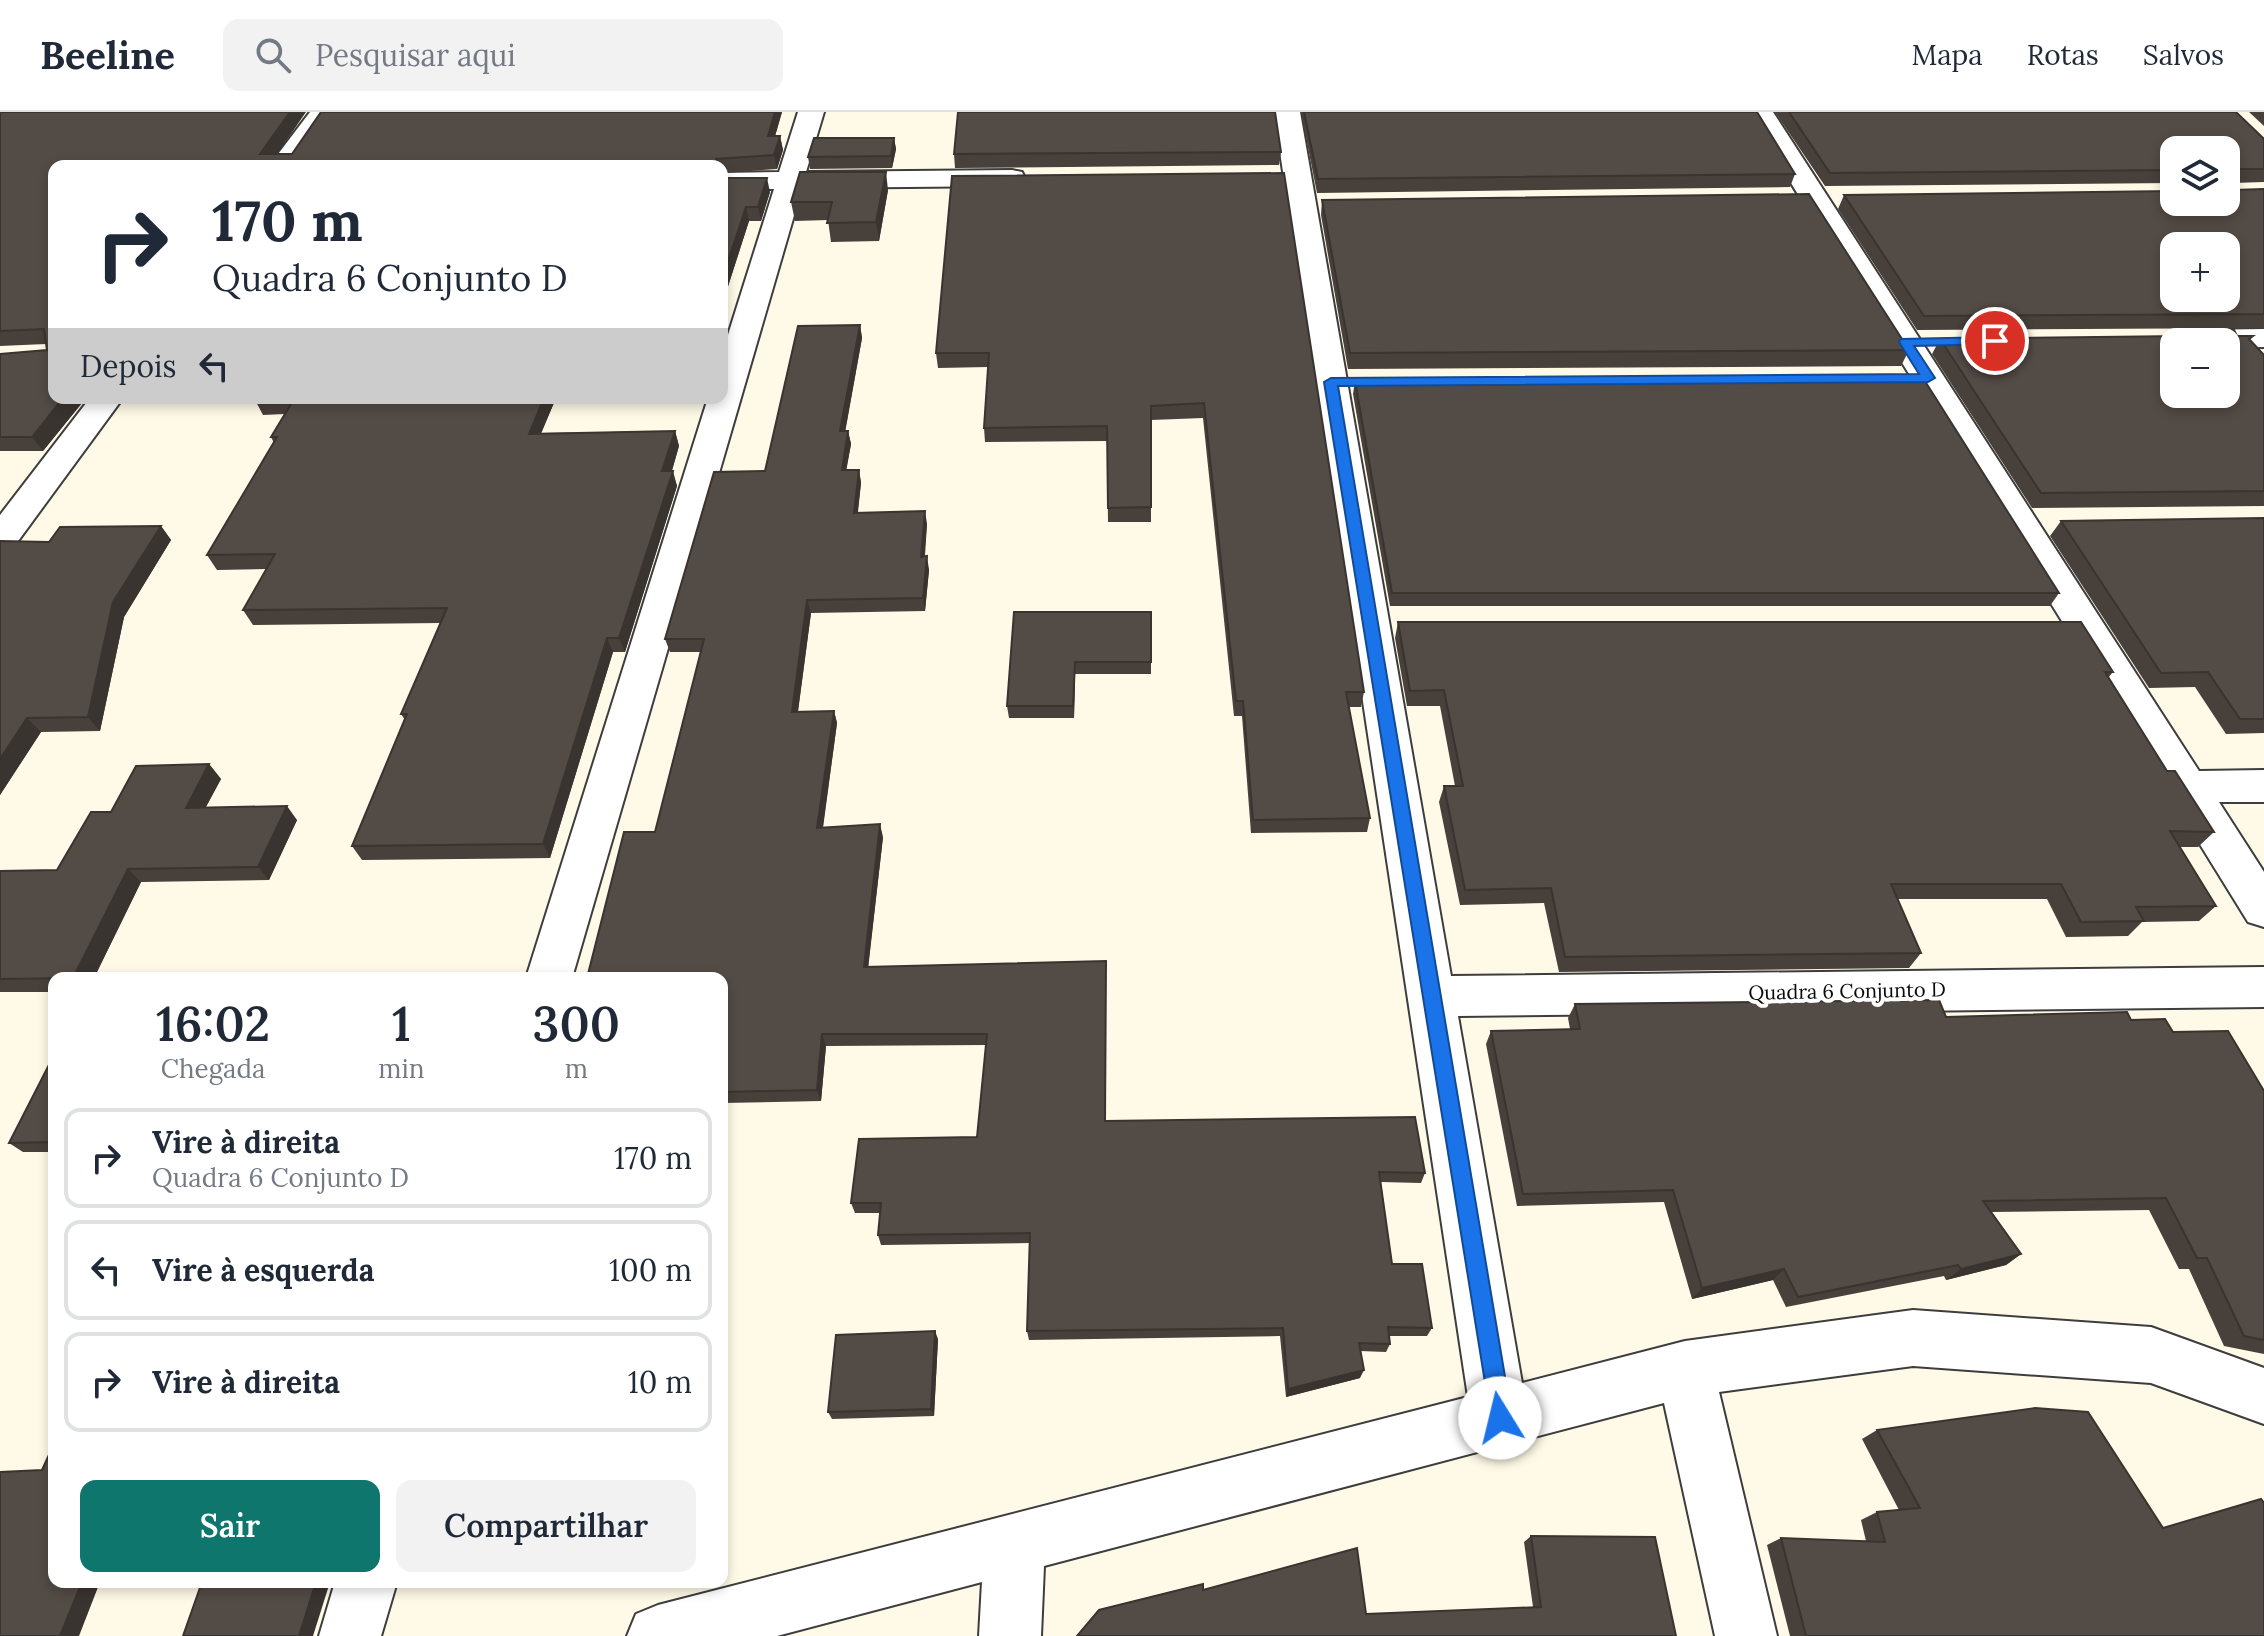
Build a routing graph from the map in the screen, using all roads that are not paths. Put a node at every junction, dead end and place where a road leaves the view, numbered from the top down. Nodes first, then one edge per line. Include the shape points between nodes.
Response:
1 (323, 112) edge
2 (811, 112) edge
3 (1287, 112) edge
4 (1760, 112) edge
5 (287, 160) edge
6 (1265, 176) edge
7 (1044, 178) edge
8 (791, 180) junction
9 (728, 181) edge
10 (1311, 194) junction
11 (2264, 338) edge
12 (2155, 339) edge
13 (728, 388) edge
14 (102, 404) edge
15 (723, 404) edge
16 (2020, 522) junction
17 (2065, 522) edge
18 (0, 540) edge
19 (2035, 622) edge
20 (2083, 622) junction
21 (2264, 786) edge
22 (2187, 787) junction
23 (2264, 909) edge
24 (551, 972) edge
25 (2264, 987) edge
26 (1430, 996) junction
27 (1685, 1369) junction
28 (2264, 1396) edge
29 (1500, 1418) junction
30 (1015, 1543) junction
31 (364, 1588) edge
32 (350, 1636) edge
33 (658, 1636) edge
34 (1010, 1636) edge
35 (1746, 1636) edge

1 - 5 street
2 - 8 street
3 - 10 street
4 - 16 street via 1813,197 1921,342 1912,378
6 - 10 street
7 - 8 street
8 - 9 street
8 - 13 street
10 - 26 street via 1386,622
11 - 12 street
14 - 18 street
15 - 24 street
16 - 17 street
16 - 20 street
19 - 20 street
20 - 22 street
21 - 22 street
22 - 23 street
25 - 26 street, Quadra 6 Conjunto D
26 - 29 street
27 - 28 street via 1913,1338 2151,1355
27 - 29 street
27 - 35 street
29 - 30 street
30 - 33 street
30 - 34 street
31 - 32 street

